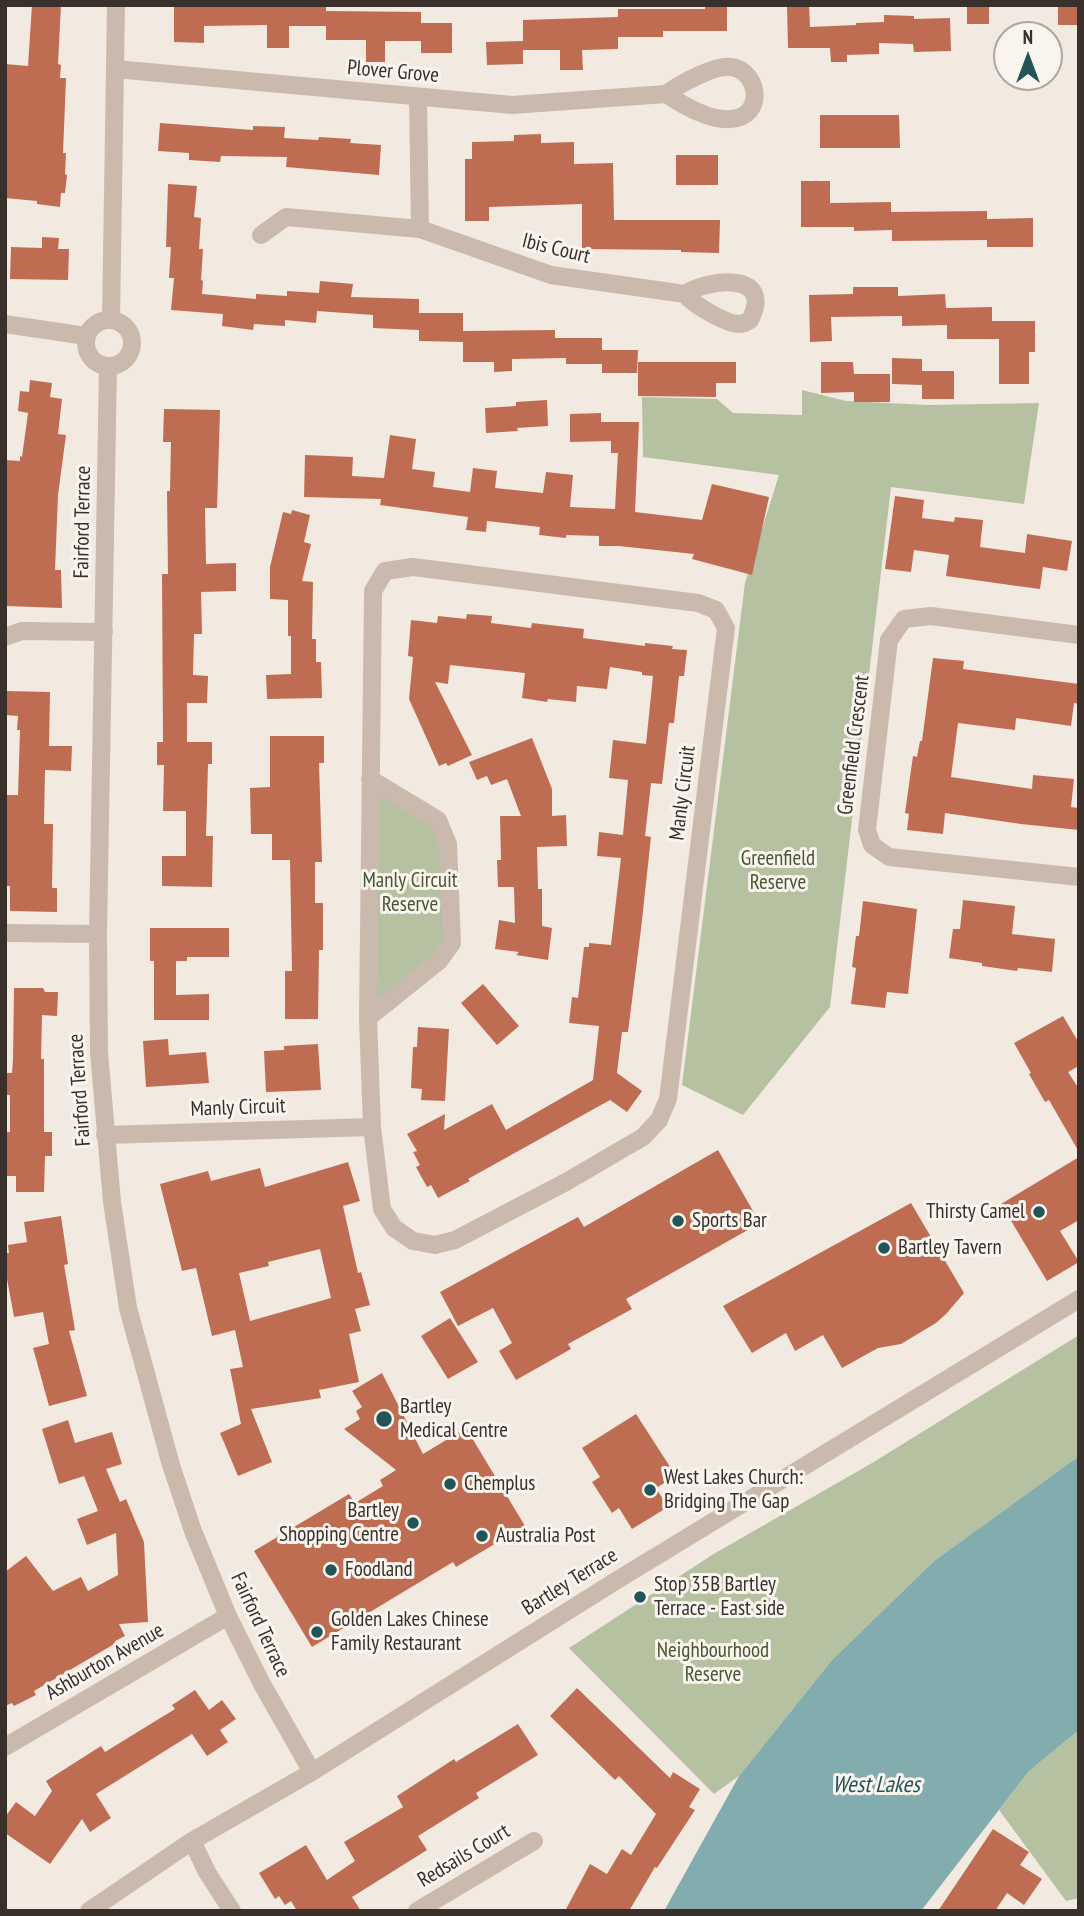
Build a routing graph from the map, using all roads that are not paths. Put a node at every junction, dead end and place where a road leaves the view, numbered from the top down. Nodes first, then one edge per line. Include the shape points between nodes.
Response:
1 (116, 5) edge
2 (115, 69) junction
3 (666, 94) dead end
4 (418, 98) junction
5 (420, 229) junction
6 (261, 235) dead end
7 (685, 294) dead end
8 (111, 320) junction
9 (5, 324) edge
10 (86, 336) junction
11 (108, 367) junction
12 (104, 632) junction
13 (1079, 635) edge
14 (5, 637) edge
15 (370, 779) junction
16 (1079, 877) edge
17 (5, 933) edge
18 (98, 934) junction
19 (368, 1018) junction
20 (372, 1128) junction
21 (105, 1135) junction
22 (1079, 1299) edge
23 (228, 1616) junction
24 (5, 1747) edge
25 (312, 1772) junction
26 (192, 1841) junction
27 (534, 1841) dead end
28 (89, 1911) edge
29 (232, 1911) edge
30 (418, 1911) edge

1 - 2 street
2 - 4 street, Plover Grove
2 - 8 street
3 - 4 street, Plover Grove via 512,105
4 - 5 street
5 - 6 street, Ibis Court via 286,217
5 - 7 street, Ibis Court via 551,275
8 - 10 street via 95,325
8 - 11 street via 126,327 132,344 127,359
9 - 10 street
10 - 11 street via 89,356
11 - 12 street, Fairford Terrace
12 - 14 street via 22,632
12 - 18 street, Fairford Terrace
13 - 16 street, Greenfield Crescent via 931,616 904,619 888,640 867,830 872,845 889,857
15 - 19 street, Manly Circuit
15 - 19 street via 438,820 449,844 452,943 439,961
15 - 20 street, Manly Circuit via 373,591 385,571 412,567 698,603 716,610 726,628 668,1099 659,1120 643,1137 566,1182 455,1240 435,1245 412,1241 394,1228 382,1209
17 - 18 street
18 - 21 street, Fairford Terrace
19 - 20 street, Manly Circuit
20 - 21 street, Manly Circuit
21 - 23 street, Fairford Terrace via 128,1308 171,1465
22 - 25 street, Bartley Terrace via 590,1596
23 - 24 street, Ashburton Avenue
23 - 25 street, Fairford Terrace
25 - 26 street, Bartley Terrace
26 - 28 street, Bartley Terrace
26 - 29 street
27 - 30 street, Redsails Court

